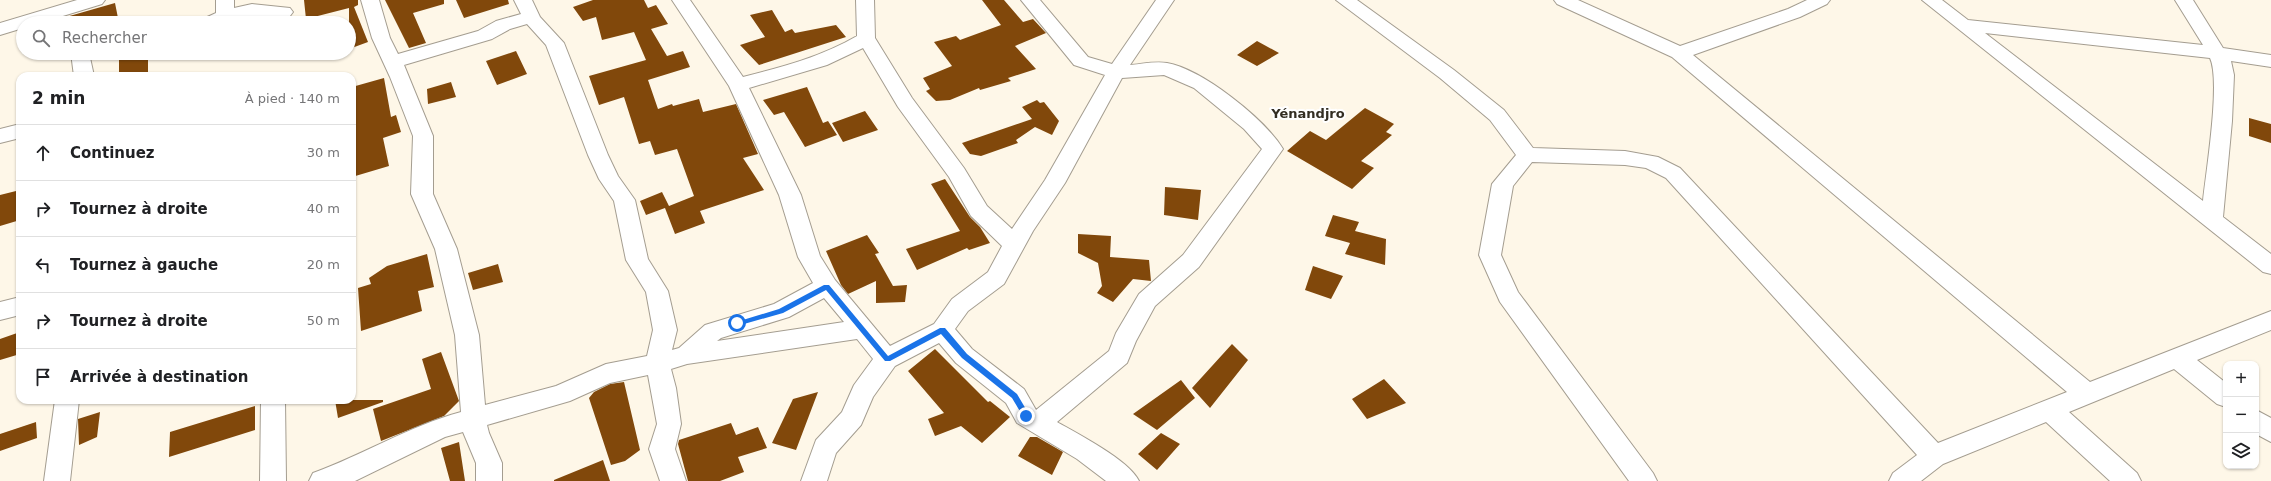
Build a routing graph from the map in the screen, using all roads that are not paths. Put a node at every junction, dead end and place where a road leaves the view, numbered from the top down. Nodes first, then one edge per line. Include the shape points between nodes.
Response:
1 (96, 0) edge
2 (370, 0) edge
3 (681, 0) edge
4 (865, 0) edge
5 (1030, 0) edge
6 (1165, 0) edge
7 (1346, 0) edge
8 (1564, 0) edge
9 (1821, 0) edge
10 (1931, 0) edge
11 (2181, 1) edge
12 (527, 8) edge
13 (284, 12) dead end
14 (220, 13) edge
15 (73, 15) edge
16 (1963, 25) junction
17 (16, 26) edge
18 (0, 29) edge
19 (866, 38) junction
20 (1679, 53) junction
21 (2217, 53) junction
22 (81, 60) edge
23 (2271, 61) edge
24 (393, 62) junction
25 (83, 72) edge
26 (1116, 72) junction
27 (738, 85) junction
28 (16, 131) edge
29 (0, 136) edge
30 (1527, 155) junction
31 (2212, 219) junction
32 (1015, 245) junction
33 (2271, 266) edge
34 (827, 286) junction
35 (16, 307) edge
36 (0, 310) edge
37 (2271, 320) edge
38 (861, 329) junction
39 (942, 330) junction
40 (687, 355) junction
41 (2177, 358) junction
42 (887, 360) junction
43 (657, 364) junction
44 (2087, 394) junction
45 (2223, 394) edge
46 (67, 404) edge
47 (272, 404) edge
48 (2049, 409) junction
49 (476, 418) junction
50 (1039, 422) junction
51 (2259, 422) edge
52 (2271, 432) edge
53 (1934, 456) junction
54 (57, 481) edge
55 (274, 481) edge
56 (322, 481) edge
57 (489, 481) edge
58 (673, 481) edge
59 (814, 481) edge
60 (1126, 481) edge
61 (1644, 481) edge
62 (1902, 481) edge
63 (2128, 481) edge

1 - 15 street
2 - 24 street via 381,38
3 - 27 street
4 - 19 street
5 - 26 street via 1081,61
6 - 26 street
7 - 30 street via 1497,114
8 - 20 street
9 - 20 street via 1794,13
10 - 16 street
11 - 21 street
12 - 24 street via 486,35
12 - 43 street via 555,43 598,155 624,200 637,260 658,291 665,330
13 - 14 street via 252,10
16 - 21 street
16 - 31 street
17 - 18 street
19 - 27 street via 852,48 797,69
19 - 32 street via 905,102 957,173 979,211
20 - 44 street
21 - 23 street
21 - 31 street via 2222,63 2222,121
22 - 25 street
24 - 49 street via 423,136 422,194 446,250 468,335 470,385
26 - 32 street via 1054,183
26 - 50 street via 1166,69 1201,84 1251,124 1273,149 1191,261 1147,300 1124,340 1119,356
27 - 34 street via 790,195 809,257
28 - 29 street
30 - 53 street via 1625,158 1651,162 1673,174
30 - 61 street via 1504,184 1495,219 1490,255 1508,296
31 - 33 street
32 - 39 street via 996,278 960,305
34 - 38 street
34 - 40 street via 781,311 713,332
35 - 36 street
37 - 41 street
38 - 40 street
38 - 42 street
39 - 42 street
39 - 50 street via 964,356 1015,396 1026,416
40 - 43 street
41 - 44 street
41 - 45 street
42 - 59 street via 863,392 852,418 825,448
43 - 49 street via 606,374 561,394
43 - 58 street via 664,388 669,424 662,449
44 - 48 street
46 - 54 street
47 - 55 street
48 - 53 street
48 - 63 street
49 - 56 street via 439,428 346,473
49 - 57 street via 476,433 489,463
50 - 60 street via 1086,451
51 - 52 street
53 - 62 street

